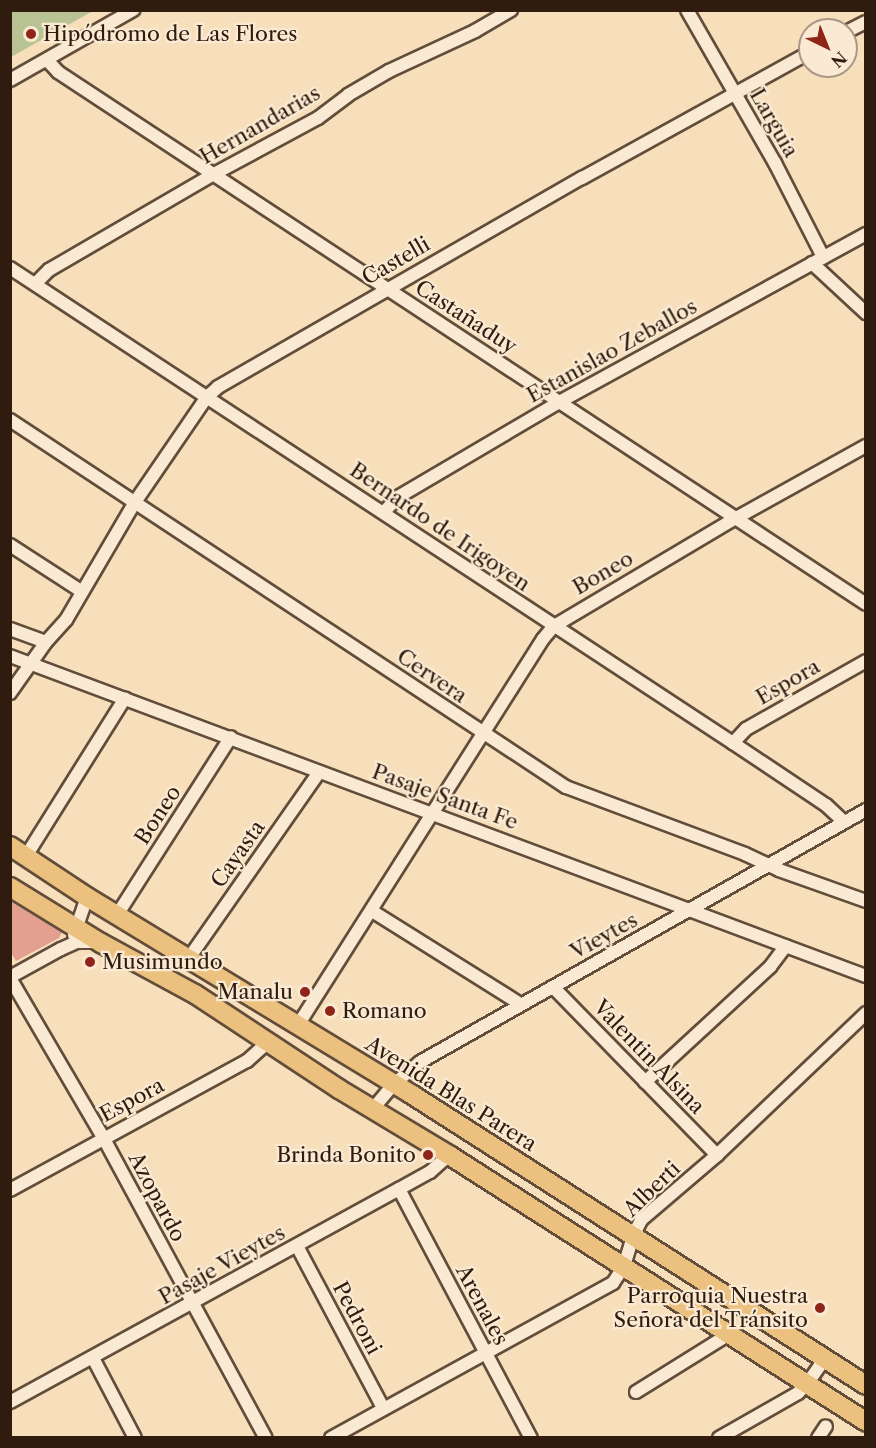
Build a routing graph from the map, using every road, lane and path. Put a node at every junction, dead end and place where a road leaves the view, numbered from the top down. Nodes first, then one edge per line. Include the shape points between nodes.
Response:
1 (133, 10) edge
2 (511, 10) edge
3 (687, 10) edge
4 (798, 58) edge
5 (47, 60) junction
6 (10, 80) edge
7 (734, 93) junction
8 (214, 174) junction
9 (866, 234) edge
10 (818, 260) junction
11 (10, 268) edge
12 (35, 284) junction
13 (386, 289) junction
14 (866, 313) edge
15 (207, 397) junction
16 (561, 401) junction
17 (10, 420) edge
18 (866, 446) edge
19 (135, 502) junction
20 (384, 512) junction
21 (736, 518) junction
22 (10, 545) edge
23 (81, 591) junction
24 (866, 604) edge
25 (554, 626) junction
26 (10, 629) edge
27 (46, 642) junction
28 (10, 656) edge
29 (866, 661) edge
30 (30, 663) junction
31 (10, 693) edge
32 (126, 698) junction
33 (484, 735) junction
34 (231, 737) junction
35 (733, 743) junction
36 (319, 772) junction
37 (866, 810) edge
38 (434, 814) junction
39 (844, 822) junction
40 (18, 851) edge
41 (768, 866) junction
42 (10, 887) edge
43 (87, 897) junction
44 (866, 901) edge
45 (693, 909) junction
46 (372, 911) junction
47 (117, 915) junction
48 (77, 928) junction
49 (101, 943) junction
50 (786, 946) junction
51 (61, 949) junction
52 (189, 958) junction
53 (866, 976) edge
54 (10, 978) edge
55 (553, 987) junction
56 (520, 1004) junction
57 (866, 1013) edge
58 (298, 1025) junction
59 (268, 1042) junction
60 (645, 1082) junction
61 (394, 1083) junction
62 (372, 1110) junction
63 (103, 1137) junction
64 (449, 1155) junction
65 (717, 1155) junction
66 (399, 1189) junction
67 (10, 1190) edge
68 (633, 1236) junction
69 (297, 1246) junction
70 (624, 1266) junction
71 (192, 1304) junction
72 (729, 1334) junction
73 (486, 1355) junction
74 (93, 1358) junction
75 (825, 1358) junction
76 (807, 1384) junction
77 (866, 1385) edge
78 (636, 1392) dead end
79 (10, 1402) edge
80 (383, 1408) junction
81 (866, 1422) edge
82 (826, 1426) dead end
83 (135, 1437) edge
84 (266, 1437) edge
85 (331, 1437) edge
86 (531, 1437) edge
87 (719, 1437) edge
88 (818, 1437) edge

1 - 5 street
2 - 8 street, Hernandarias via 389,70 318,118
3 - 7 street, Larguia
4 - 7 street, Castelli
5 - 6 street
5 - 8 street, Castañaduy via 58,72
7 - 10 street, Larguia via 775,163
7 - 13 street, Castelli
8 - 12 street, Hernandarias via 49,270
8 - 13 street, Castañaduy
9 - 10 street, Estanislao Zeballos
10 - 14 street
10 - 16 street, Estanislao Zeballos
11 - 12 street, Bernardo de Irigoyen
12 - 15 street, Bernardo de Irigoyen
13 - 15 street, Castelli via 244,370
13 - 16 street, Castañaduy
15 - 19 street, Castelli
15 - 20 street, Bernardo de Irigoyen
16 - 20 street, Estanislao Zeballos via 398,497
16 - 21 street, Castañaduy
17 - 19 street, Cervera
18 - 21 street, Boneo
19 - 23 street, Castelli
19 - 33 street, Cervera
20 - 25 street, Bernardo de Irigoyen
21 - 24 street, Castañaduy
21 - 25 street, Boneo
22 - 23 street
23 - 27 street via 66,620
25 - 33 street, Boneo
25 - 35 street, Bernardo de Irigoyen
26 - 27 street
27 - 30 street
28 - 30 street, Pasaje Santa Fe
29 - 35 street, Espora via 746,729
30 - 31 street
30 - 32 street, Pasaje Santa Fe
32 - 34 street, Pasaje Santa Fe
32 - 40 street
33 - 38 street, Boneo
33 - 41 street, Cervera via 575,791 746,854
34 - 36 street, Pasaje Santa Fe
34 - 47 street, Boneo
35 - 39 street, Bernardo de Irigoyen via 826,805
36 - 38 street, Pasaje Santa Fe
36 - 52 street, Cayasta
37 - 39 street, Vieytes
38 - 45 street, Pasaje Santa Fe
38 - 46 street
39 - 41 street, Vieytes
40 - 43 main road, Avenida Blas Parera
41 - 44 street, Cervera
41 - 45 street, Vieytes
42 - 48 main road
43 - 47 main road, Avenida Blas Parera
43 - 48 street
45 - 50 street, Pasaje Santa Fe
45 - 55 street, Vieytes
46 - 56 street
46 - 58 street
47 - 52 main road, Avenida Blas Parera
48 - 49 main road
48 - 51 street
49 - 51 street via 77,942
49 - 59 main road via 175,982
50 - 53 street, Pasaje Santa Fe
50 - 60 street via 770,967
51 - 54 street
52 - 58 main road, Avenida Blas Parera
54 - 63 street, Azopardo
55 - 56 street, Vieytes
55 - 60 street, Valentin Alsina
56 - 61 street, Vieytes via 420,1062
57 - 65 street, Alberti
58 - 61 main road, Avenida Blas Parera
59 - 62 main road
59 - 63 street, Espora via 247,1061
60 - 65 street, Valentin Alsina
61 - 62 street, Vieytes
61 - 68 main road, Avenida Blas Parera
62 - 64 main road
63 - 67 street, Espora
63 - 71 street, Azopardo
64 - 66 street, Pasaje Vieytes via 430,1172
64 - 70 main road
65 - 68 street, Alberti via 641,1220
66 - 69 street, Pasaje Vieytes
66 - 73 street, Arenales
68 - 70 street, Alberti
68 - 75 main road, Avenida Blas Parera
69 - 71 street, Pasaje Vieytes
69 - 80 street, Pedroni
70 - 72 main road
70 - 73 street, Alberti via 613,1283
71 - 74 street, Pasaje Vieytes
71 - 84 street, Azopardo
72 - 76 main road
72 - 78 street
73 - 80 street, Alberti
73 - 86 street, Arenales
74 - 79 street, Pasaje Vieytes
74 - 83 street
75 - 76 street
75 - 77 main road, Avenida Blas Parera
76 - 81 main road
76 - 87 street via 784,1402
80 - 85 street, Alberti
82 - 88 street

